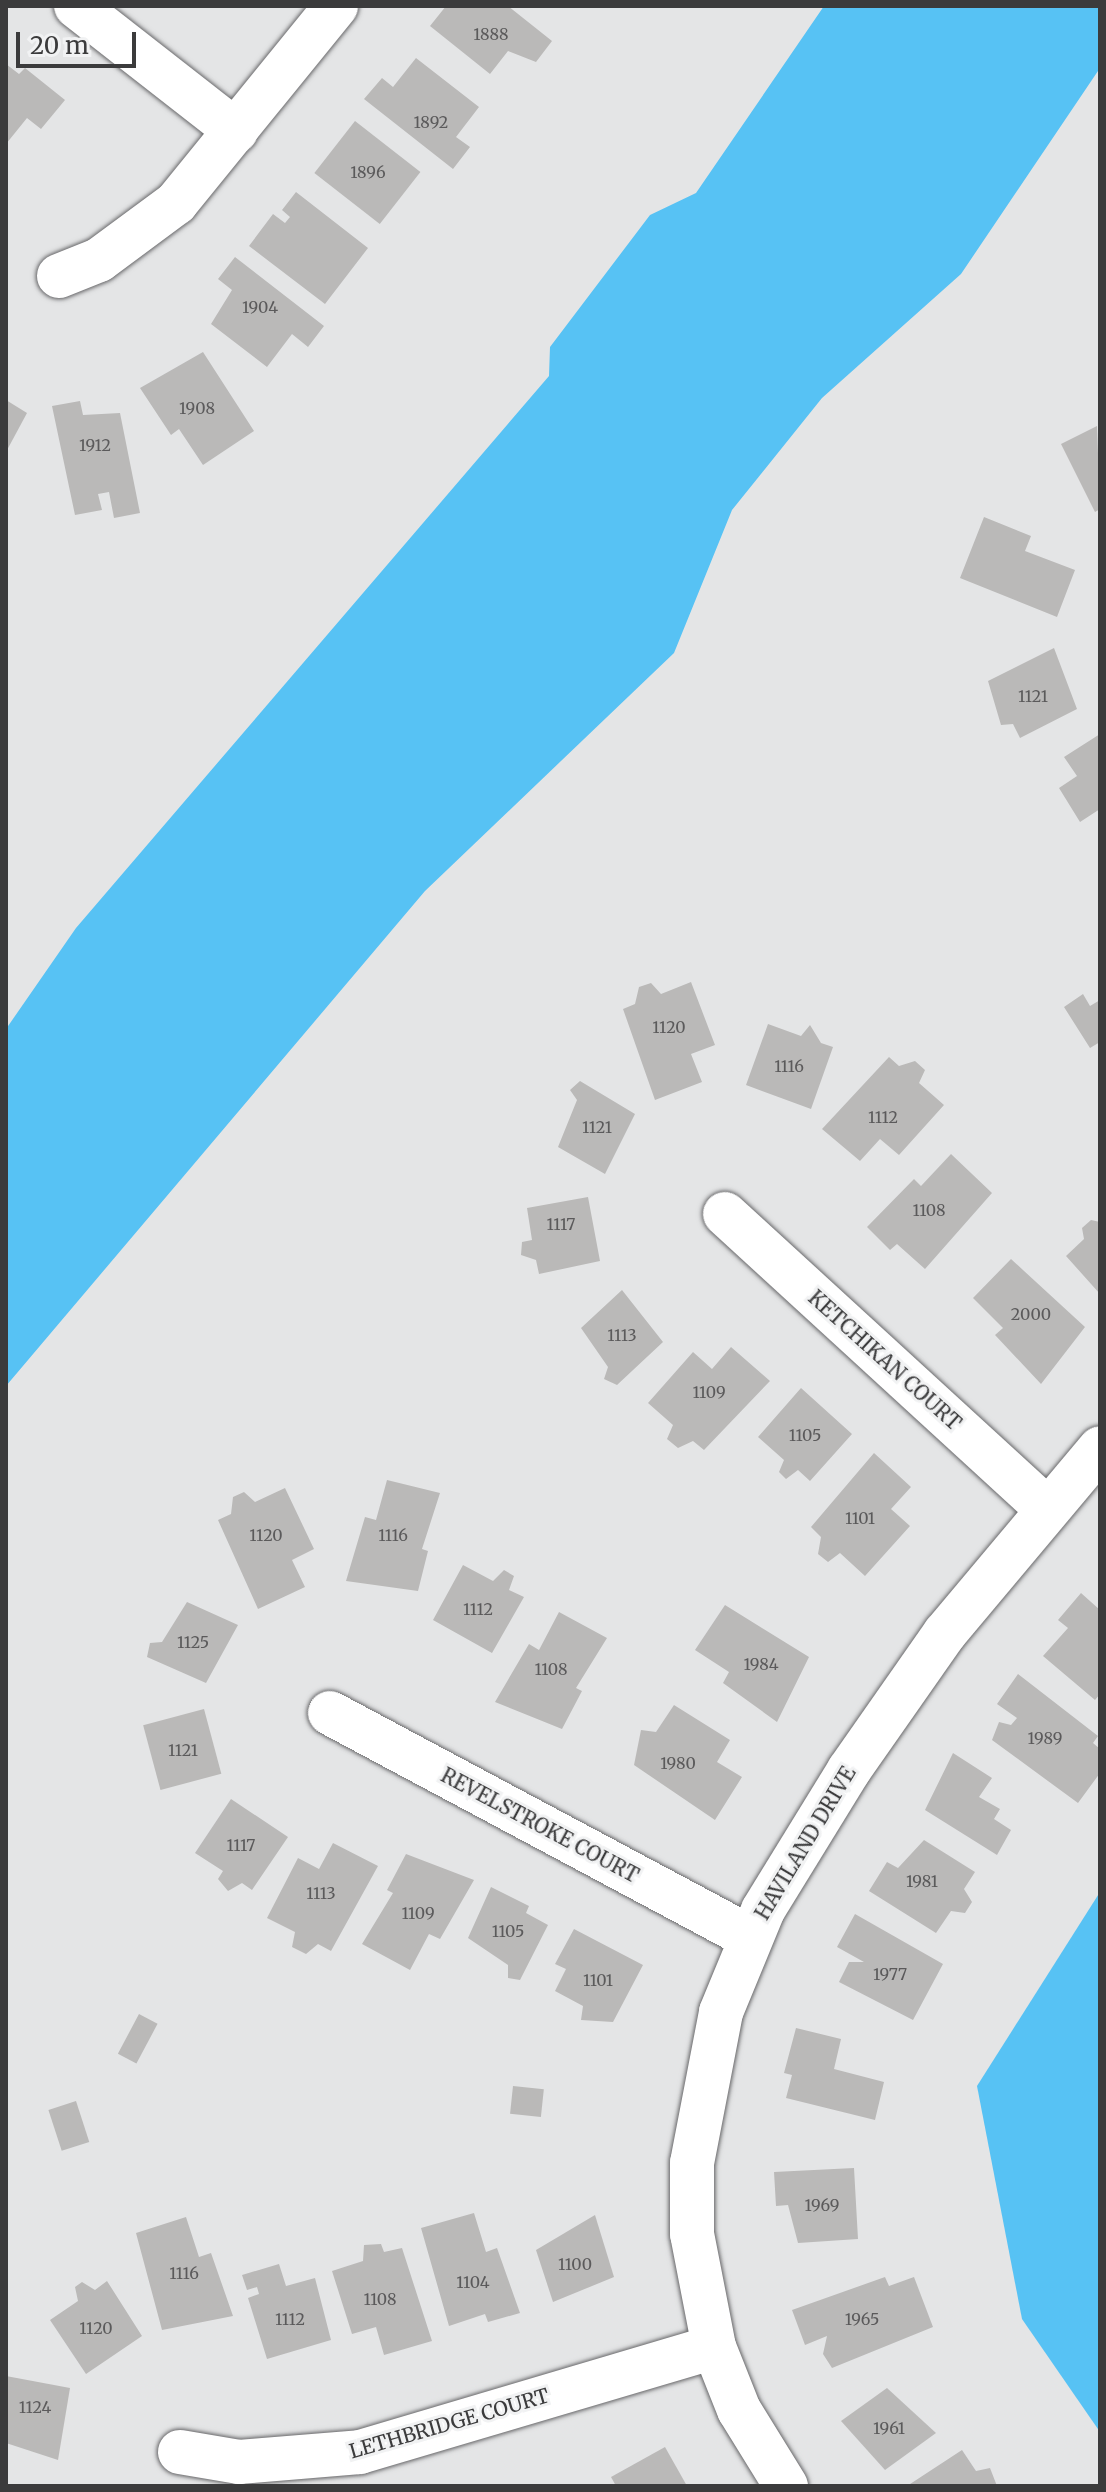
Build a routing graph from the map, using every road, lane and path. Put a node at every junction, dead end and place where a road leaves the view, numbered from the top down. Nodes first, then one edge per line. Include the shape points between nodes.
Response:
1 (76, 6) edge
2 (336, 6) edge
3 (236, 131) junction
4 (59, 276) dead end
5 (725, 1214) dead end
6 (1100, 1448) edge
7 (1045, 1507) junction
8 (330, 1713) dead end
9 (750, 1937) junction
10 (714, 2347) junction
11 (180, 2452) dead end
12 (786, 2486) edge

1 - 3 street
2 - 3 street
3 - 4 street via 145,232
5 - 7 street, KETCHIKAN COURT
6 - 7 street, HAVILAND DRIVE
7 - 9 street, HAVILAND DRIVE via 849,1770
8 - 9 street, REVELSTROKE COURT
9 - 10 street, HAVILAND DRIVE via 721,2012 692,2163 692,2234
10 - 11 street, LETHBRIDGE COURT via 360,2452 239,2462
10 - 12 street, HAVILAND DRIVE via 739,2410

